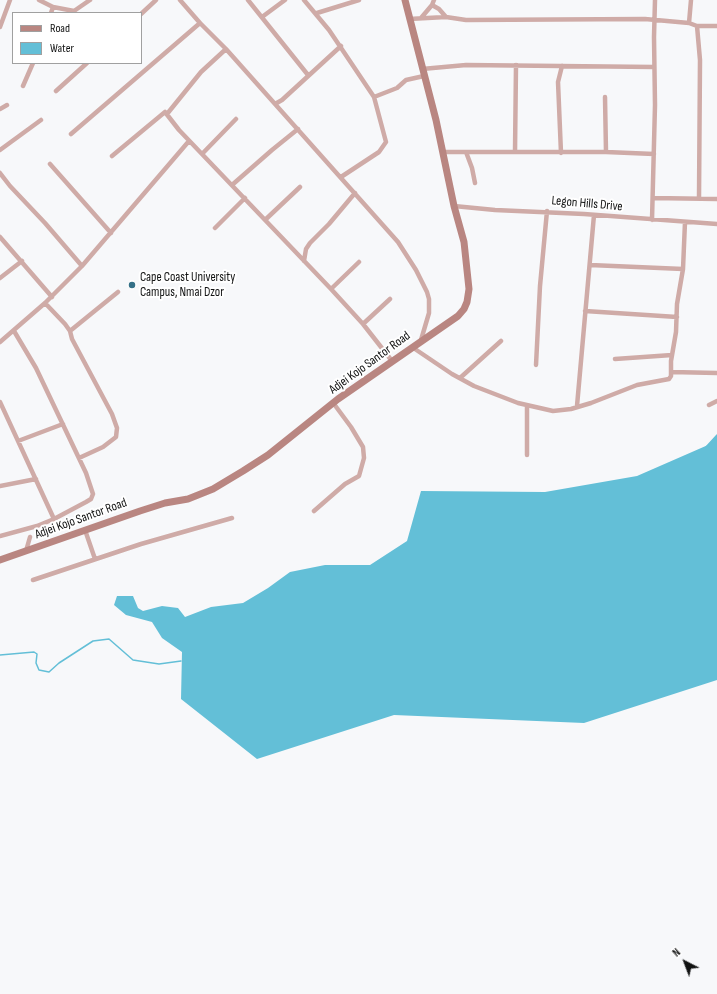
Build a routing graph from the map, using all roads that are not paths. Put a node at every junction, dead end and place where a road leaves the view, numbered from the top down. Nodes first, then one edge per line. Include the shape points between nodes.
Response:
1 (10, 0) edge
2 (39, 0) edge
3 (90, 0) edge
4 (156, 0) edge
5 (180, 0) edge
6 (248, 0) edge
7 (284, 0) edge
8 (304, 0) edge
9 (359, 0) edge
10 (405, 0) edge
11 (655, 0) edge
12 (690, 0) edge
13 (433, 2) edge
14 (53, 7) junction
15 (51, 12) edge
16 (69, 12) edge
17 (142, 13) edge
18 (317, 13) junction
19 (262, 17) junction
20 (446, 17) junction
21 (421, 18) junction
22 (409, 19) junction
23 (655, 21) junction
24 (200, 23) junction
25 (689, 23) junction
26 (697, 26) junction
27 (717, 26) edge
28 (0, 27) edge
29 (341, 46) junction
30 (226, 49) junction
31 (33, 64) edge
32 (86, 64) edge
33 (516, 65) junction
34 (562, 66) junction
35 (654, 67) junction
36 (423, 72) junction
37 (308, 75) junction
38 (24, 86) dead end
39 (56, 91) dead end
40 (374, 97) junction
41 (605, 97) dead end
42 (275, 104) junction
43 (7, 105) dead end
44 (0, 109) edge
45 (167, 114) junction
46 (236, 119) dead end
47 (41, 120) dead end
48 (298, 129) junction
49 (71, 134) dead end
50 (189, 140) junction
51 (0, 150) edge
52 (443, 152) junction
53 (466, 152) junction
54 (515, 152) junction
55 (561, 152) junction
56 (606, 152) junction
57 (202, 154) junction
58 (654, 154) junction
59 (112, 156) dead end
60 (50, 164) dead end
61 (0, 173) edge
62 (341, 177) junction
63 (475, 183) dead end
64 (232, 185) junction
65 (300, 187) dead end
66 (355, 193) junction
67 (245, 198) junction
68 (653, 198) junction
69 (699, 198) junction
70 (717, 199) edge
71 (454, 206) junction
72 (547, 211) junction
73 (594, 215) junction
74 (265, 220) junction
75 (652, 220) junction
76 (685, 222) junction
77 (717, 224) edge
78 (215, 228) dead end
79 (111, 233) junction
80 (0, 237) edge
81 (22, 261) junction
82 (304, 261) junction
83 (359, 262) dead end
84 (590, 265) junction
85 (82, 266) junction
86 (683, 270) junction
87 (0, 278) edge
88 (331, 289) junction
89 (118, 292) dead end
90 (52, 297) junction
91 (390, 299) dead end
92 (45, 303) junction
93 (585, 311) junction
94 (676, 317) junction
95 (363, 324) junction
96 (14, 330) junction
97 (70, 331) junction
98 (421, 340) junction
99 (501, 341) dead end
100 (0, 342) edge
101 (412, 347) junction
102 (672, 355) junction
103 (615, 359) dead end
104 (392, 361) junction
105 (536, 366) dead end
106 (671, 372) junction
107 (717, 373) edge
108 (460, 378) junction
109 (717, 401) edge
110 (0, 402) edge
111 (334, 404) junction
112 (709, 405) dead end
113 (527, 406) junction
114 (577, 406) junction
115 (63, 424) junction
116 (18, 441) junction
117 (527, 455) dead end
118 (79, 458) junction
119 (36, 479) junction
120 (0, 486) edge
121 (314, 511) dead end
122 (232, 518) dead end
123 (54, 519) junction
124 (85, 530) junction
125 (0, 536) edge
126 (30, 537) dead end
127 (25, 552) junction
128 (95, 559) junction
129 (0, 560) edge
130 (33, 580) dead end

1 - 28 street
2 - 14 street
3 - 16 street via 77,10
4 - 17 street
5 - 24 street
6 - 19 street
7 - 19 street
8 - 18 street
9 - 18 street
10 - 22 street, Adjei Kojo Santor Road
11 - 23 street
12 - 25 street
13 - 20 street
13 - 21 street
14 - 15 street
14 - 16 street
18 - 29 street
19 - 37 street
20 - 21 street
20 - 23 street via 466,20
21 - 22 street
22 - 36 street, Adjei Kojo Santor Road
23 - 25 street
23 - 35 street
24 - 30 street
24 - 49 street
25 - 26 street
26 - 27 street
26 - 69 street via 700,60
29 - 37 street
29 - 40 street
30 - 42 street
30 - 45 street via 201,72
31 - 38 street
32 - 39 street
33 - 34 street
33 - 36 street via 462,65
33 - 54 street
34 - 35 street
34 - 55 street via 558,82
35 - 58 street
36 - 40 street via 406,80 394,90
36 - 52 street, Adjei Kojo Santor Road
37 - 42 street
40 - 62 street via 386,142 379,152
41 - 56 street
42 - 48 street
43 - 44 street
45 - 50 street
45 - 59 street via 164,112
46 - 57 street
47 - 51 street
48 - 62 street
48 - 64 street
50 - 57 street
50 - 79 street
52 - 53 street
52 - 71 street, Adjei Kojo Santor Road
53 - 54 street
53 - 63 street
54 - 55 street
55 - 56 street
56 - 58 street
57 - 64 street
58 - 68 street
60 - 79 street
61 - 85 street
62 - 66 street
64 - 67 street
65 - 74 street
66 - 82 street via 310,243
66 - 98 street via 398,242 427,292 429,313
67 - 74 street
67 - 78 street
68 - 69 street
68 - 75 street
69 - 70 street
71 - 72 street, Legon Hills Drive
71 - 98 street, Adjei Kojo Santor Road via 466,251 468,296 464,309 458,316
72 - 73 street, Legon Hills Drive
72 - 105 street
73 - 75 street, Legon Hills Drive
73 - 84 street
74 - 82 street
75 - 76 street, Legon Hills Drive
76 - 77 street, Legon Hills Drive
76 - 86 street
79 - 85 street
80 - 81 street
81 - 87 street
81 - 90 street
82 - 88 street
83 - 88 street
84 - 86 street
84 - 93 street
85 - 90 street
86 - 94 street
88 - 95 street
89 - 97 street
90 - 92 street
91 - 95 street
92 - 96 street
92 - 97 street
93 - 94 street
93 - 114 street
94 - 102 street
95 - 104 street
96 - 100 street
96 - 115 street
97 - 118 street via 117,428 116,436 102,447
98 - 101 street, Adjei Kojo Santor Road
99 - 108 street
101 - 104 street, Adjei Kojo Santor Road
101 - 108 street
102 - 103 street
102 - 106 street
104 - 111 street, Adjei Kojo Santor Road
106 - 107 street
106 - 114 street via 669,378 637,385
108 - 113 street
109 - 112 street
110 - 116 street
111 - 121 street via 363,447 364,458 359,476
111 - 124 street, Adjei Kojo Santor Road via 268,454 213,489
113 - 114 street via 553,410
113 - 117 street
115 - 116 street
115 - 118 street
116 - 119 street
118 - 123 street via 93,494 91,499
119 - 120 street
119 - 123 street
122 - 128 street
123 - 125 street
124 - 127 street, Adjei Kojo Santor Road
124 - 128 street
126 - 127 street
127 - 129 street, Adjei Kojo Santor Road
128 - 130 street

